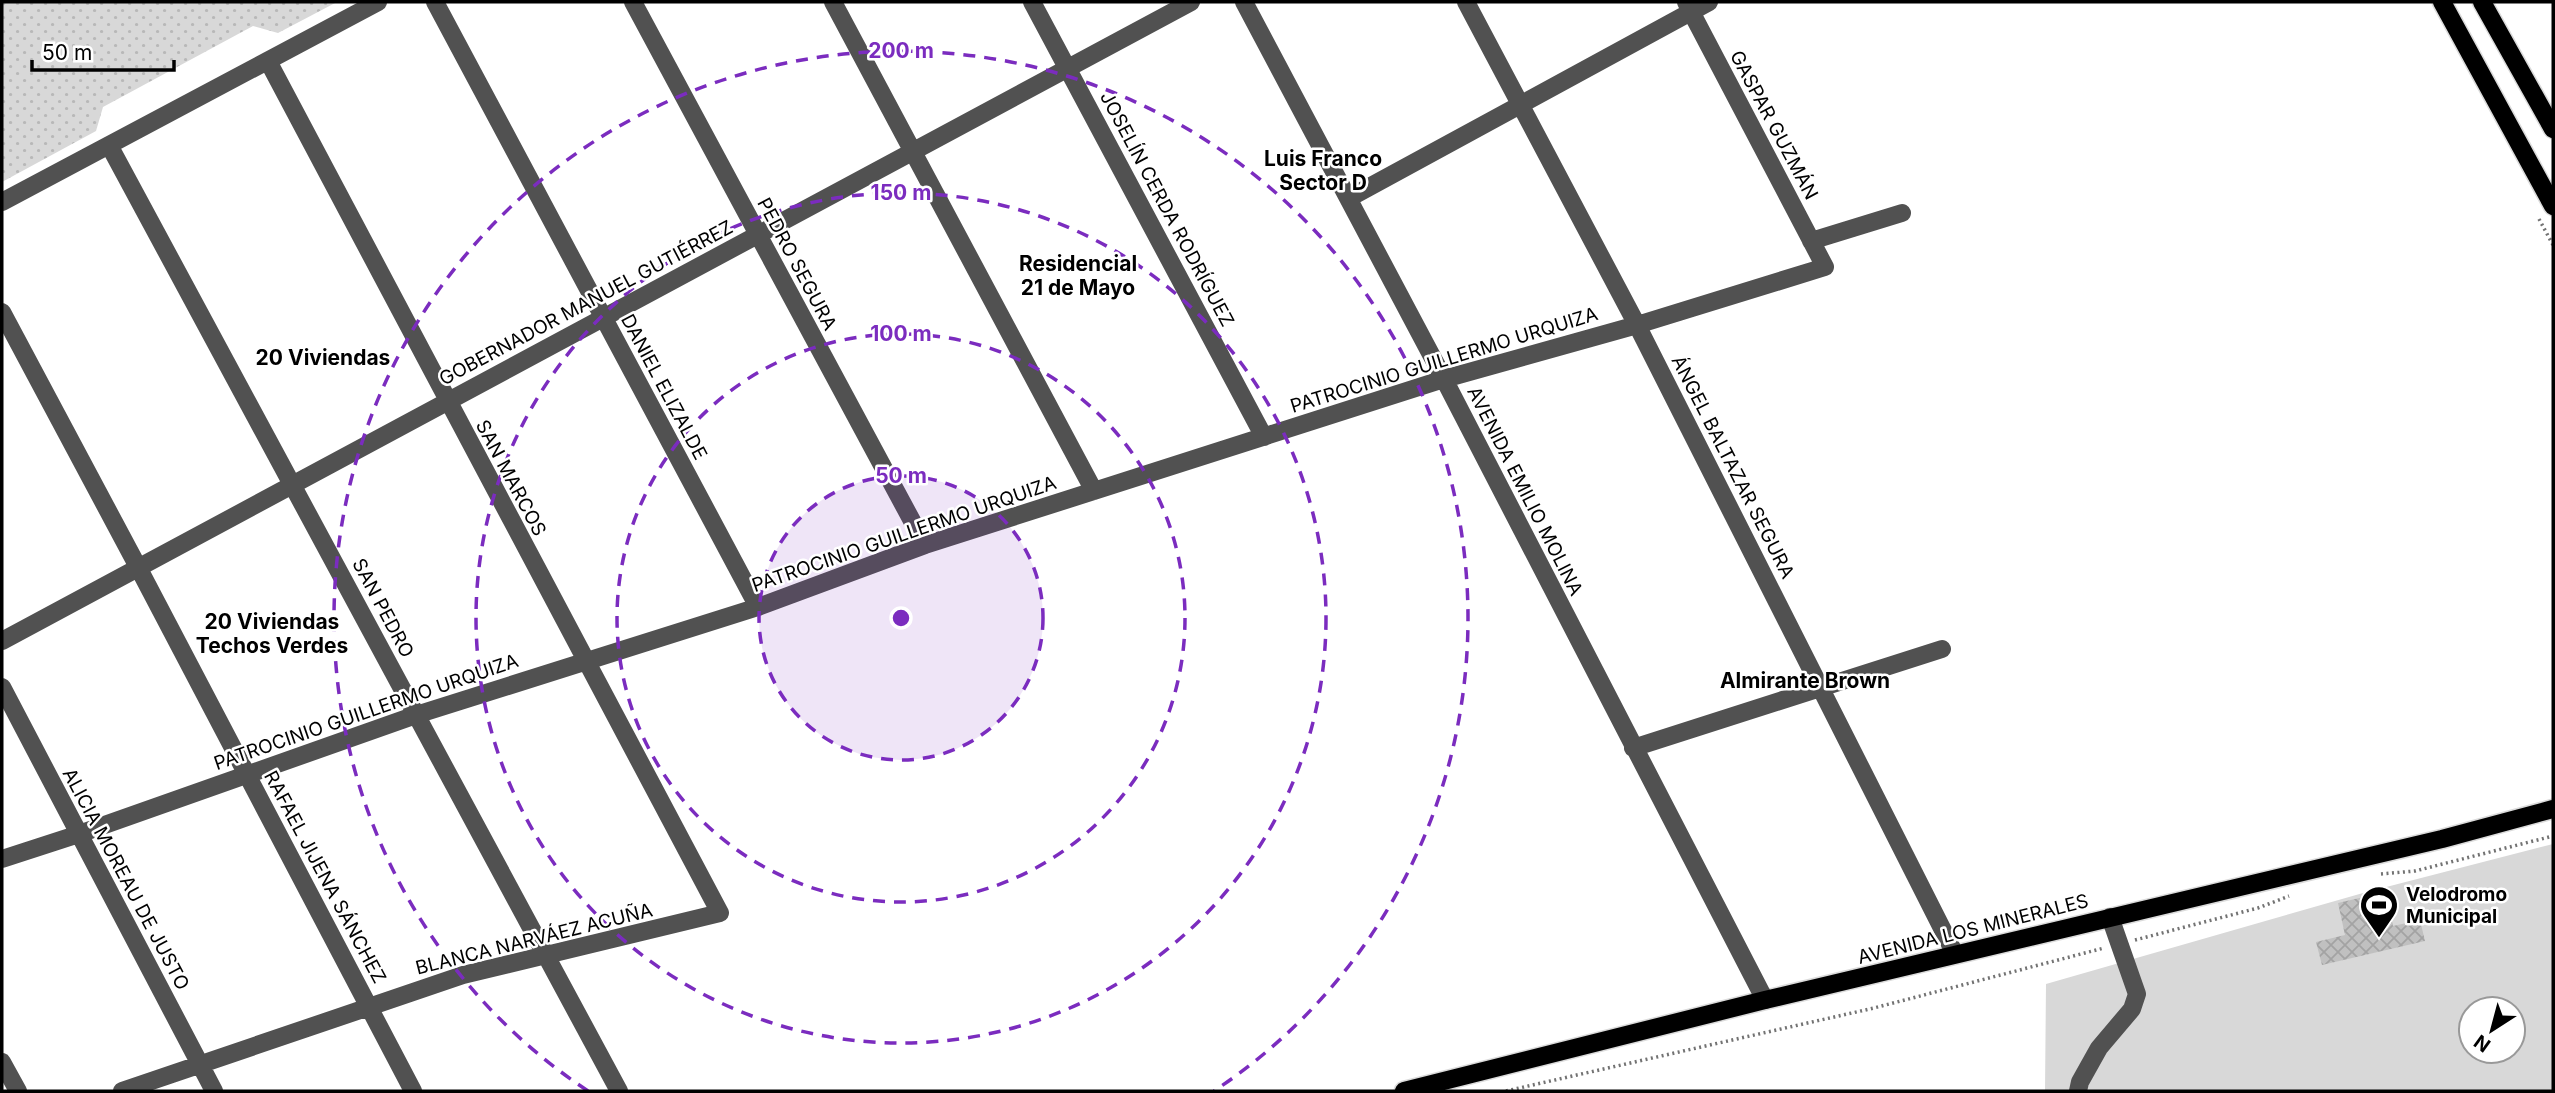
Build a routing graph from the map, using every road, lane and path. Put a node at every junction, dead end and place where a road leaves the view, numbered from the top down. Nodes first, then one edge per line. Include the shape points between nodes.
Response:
1 (378, 2) edge
2 (435, 2) edge
3 (633, 2) edge
4 (833, 2) edge
5 (1032, 2) edge
6 (1191, 2) edge
7 (1244, 2) edge
8 (1466, 2) edge
9 (1709, 2) edge
10 (2442, 2) edge
11 (2482, 2) edge
12 (1688, 7) edge
13 (268, 61) junction
14 (1068, 68) junction
15 (1520, 104) junction
16 (2553, 130) edge
17 (109, 145) junction
18 (912, 152) junction
19 (1349, 198) junction
20 (2, 202) edge
21 (2553, 206) edge
22 (1902, 213) dead end
23 (757, 234) junction
24 (1811, 241) junction
25 (1825, 268) joint
26 (2, 312) edge
27 (602, 317) junction
28 (1637, 325) junction
29 (1444, 379) junction
30 (448, 402) junction
31 (1264, 437) junction
32 (293, 484) junction
33 (1094, 491) junction
34 (925, 545) junction
35 (138, 567) junction
36 (758, 607) junction
37 (2, 641) edge
38 (1942, 649) dead end
39 (584, 660) junction
40 (2, 687) edge
41 (1822, 689) junction
42 (416, 715) junction
43 (1633, 748) junction
44 (247, 775) junction
45 (2553, 809) edge
46 (79, 834) junction
47 (2553, 836) edge
48 (2, 859) edge
49 (2381, 874) dead end
50 (2301, 893) dead end
51 (720, 913) joint
52 (2110, 917) junction
53 (2119, 944) junction
54 (1955, 954) junction
55 (547, 956) junction
56 (1765, 1000) junction
57 (369, 1007) junction
58 (2, 1062) edge
59 (200, 1065) junction
60 (1429, 1088) edge
61 (18, 1091) edge
62 (122, 1091) edge
63 (214, 1091) edge
64 (413, 1091) edge
65 (619, 1091) edge
66 (1404, 1091) edge
67 (1506, 1091) edge
68 (2078, 1091) edge

1 - 13 street
2 - 27 street, DANIEL ELIZALDE
3 - 23 street, PEDRO SEGURA
4 - 18 street
5 - 14 street, JOSELÍN CERDA RODRÍGUEZ
6 - 14 street, GOBERNADOR MANUEL GUTIÉRREZ
7 - 19 street, AVENIDA EMILIO MOLINA
8 - 15 street, ÁNGEL BALTAZAR SEGURA
9 - 12 street
10 - 21 main road
11 - 16 main road
12 - 15 street
12 - 24 street, GASPAR GUZMÁN
13 - 17 street
13 - 30 street, SAN MARCOS
14 - 18 street, GOBERNADOR MANUEL GUTIÉRREZ
14 - 31 street, JOSELÍN CERDA RODRÍGUEZ
15 - 19 street
15 - 28 street, ÁNGEL BALTAZAR SEGURA
17 - 20 street
17 - 32 street, SAN PEDRO
18 - 23 street, GOBERNADOR MANUEL GUTIÉRREZ
18 - 33 street
19 - 29 street, AVENIDA EMILIO MOLINA
22 - 24 street
23 - 27 street, GOBERNADOR MANUEL GUTIÉRREZ
23 - 34 street, PEDRO SEGURA
24 - 25 street, GASPAR GUZMÁN
25 - 28 street, PATROCINIO GUILLERMO URQUIZA
26 - 35 street, RAFAEL JIJENA SÁNCHEZ
27 - 30 street, GOBERNADOR MANUEL GUTIÉRREZ
27 - 36 street, DANIEL ELIZALDE
28 - 29 street, PATROCINIO GUILLERMO URQUIZA
28 - 41 street, ÁNGEL BALTAZAR SEGURA
29 - 31 street, PATROCINIO GUILLERMO URQUIZA
29 - 43 street, AVENIDA EMILIO MOLINA
30 - 32 street, GOBERNADOR MANUEL GUTIÉRREZ
30 - 39 street, SAN MARCOS
31 - 33 street, PATROCINIO GUILLERMO URQUIZA
32 - 35 street, GOBERNADOR MANUEL GUTIÉRREZ
32 - 42 street, SAN PEDRO
33 - 34 street, PATROCINIO GUILLERMO URQUIZA
34 - 36 street, PATROCINIO GUILLERMO URQUIZA
35 - 37 street, GOBERNADOR MANUEL GUTIÉRREZ
35 - 44 street, RAFAEL JIJENA SÁNCHEZ
36 - 39 street, PATROCINIO GUILLERMO URQUIZA
38 - 41 street
39 - 42 street, PATROCINIO GUILLERMO URQUIZA
39 - 51 street, SAN MARCOS
40 - 46 street, ALICIA MOREAU DE JUSTO
41 - 43 street
41 - 54 street, ÁNGEL BALTAZAR SEGURA
42 - 44 street, PATROCINIO GUILLERMO URQUIZA
42 - 55 street, SAN PEDRO
43 - 56 street, AVENIDA EMILIO MOLINA
44 - 46 street, PATROCINIO GUILLERMO URQUIZA
44 - 57 street, RAFAEL JIJENA SÁNCHEZ
45 - 52 main road, AVENIDA LOS MINERALES
46 - 48 street, PATROCINIO GUILLERMO URQUIZA
46 - 59 street, ALICIA MOREAU DE JUSTO
47 - 49 path via 2415,871
50 - 53 path
51 - 55 street, BLANCA NARVÁEZ ACUÑA
52 - 53 street
52 - 54 main road, AVENIDA LOS MINERALES
53 - 67 path via 1874,1008
53 - 68 street via 2137,994 2132,1009 2099,1048
54 - 56 main road, AVENIDA LOS MINERALES
55 - 57 street, BLANCA NARVÁEZ ACUÑA via 463,975
55 - 65 street, SAN PEDRO
56 - 60 main road, AVENIDA LOS MINERALES
57 - 59 street, BLANCA NARVÁEZ ACUÑA
57 - 64 street, RAFAEL JIJENA SÁNCHEZ
58 - 61 street
59 - 62 street, BLANCA NARVÁEZ ACUÑA
59 - 63 street, ALICIA MOREAU DE JUSTO
60 - 66 main road, AVENIDA LOS MINERALES

